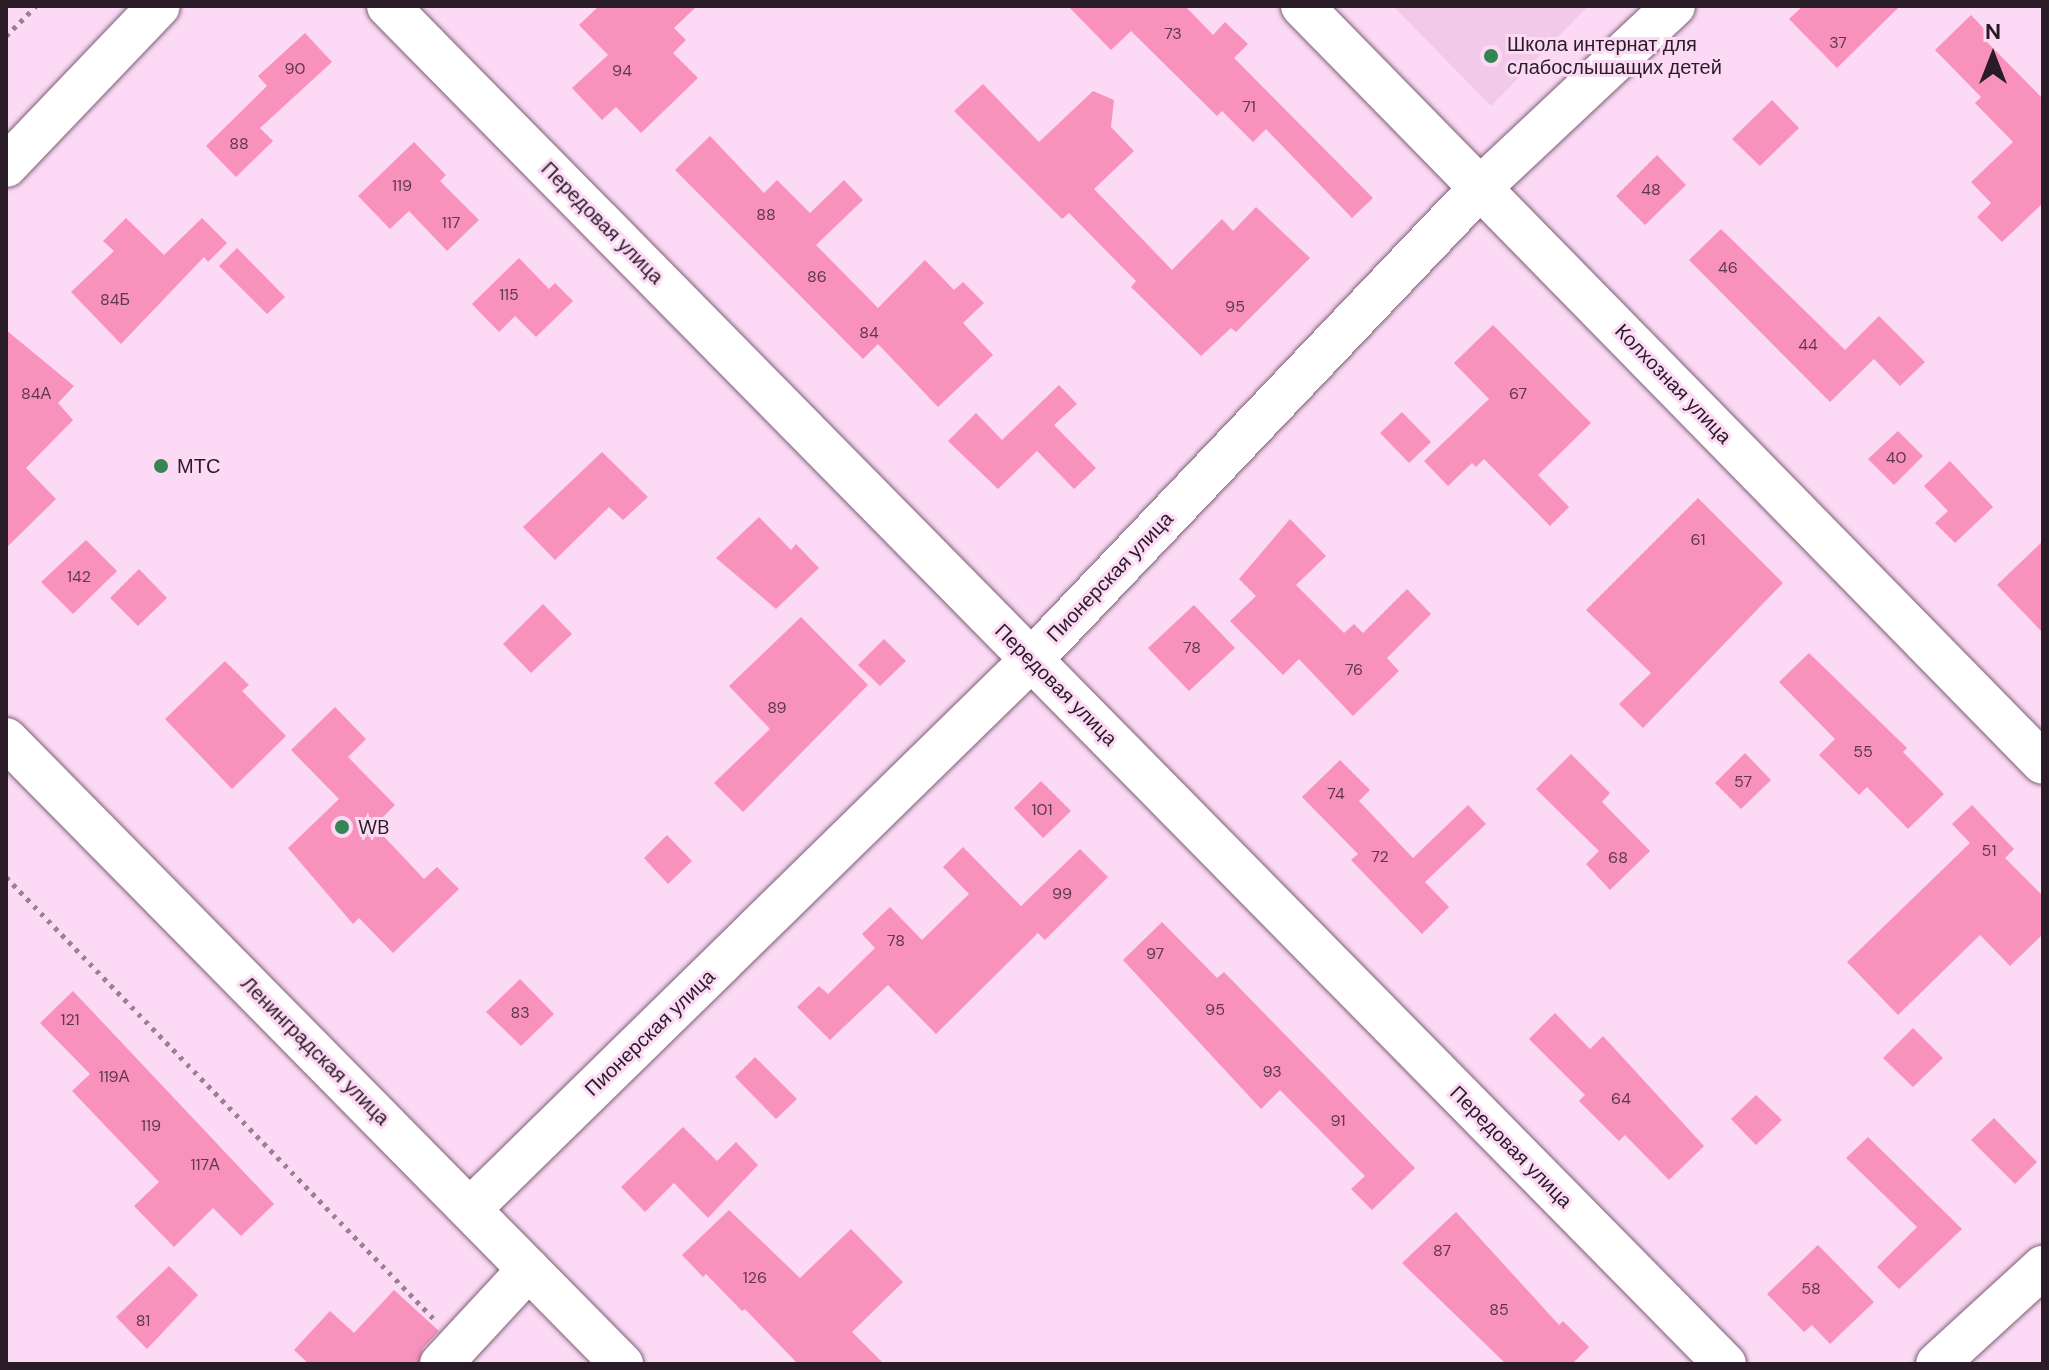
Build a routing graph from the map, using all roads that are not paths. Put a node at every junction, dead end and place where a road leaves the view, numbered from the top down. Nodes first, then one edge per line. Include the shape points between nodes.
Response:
1 (159, 6) edge
2 (388, 6) edge
3 (1302, 6) edge
4 (1674, 6) edge
5 (6, 166) edge
6 (1481, 187) junction
7 (1031, 660) junction
8 (6, 739) edge
9 (2043, 763) edge
10 (471, 1208) junction
11 (2043, 1267) edge
12 (529, 1269) junction
13 (450, 1354) edge
14 (622, 1364) edge
15 (1725, 1364) edge
16 (1937, 1364) edge

1 - 5 street
2 - 7 street, Передовая улица
3 - 6 street, Колхозная улица
4 - 6 street, Пионерская улица
6 - 7 street, Пионерская улица
6 - 9 street, Колхозная улица
7 - 10 street, Пионерская улица
7 - 15 street, Передовая улица
8 - 10 street, Ленинградская улица
10 - 12 street, Ленинградская улица
11 - 16 street
12 - 13 street
12 - 14 street, Ленинградская улица

